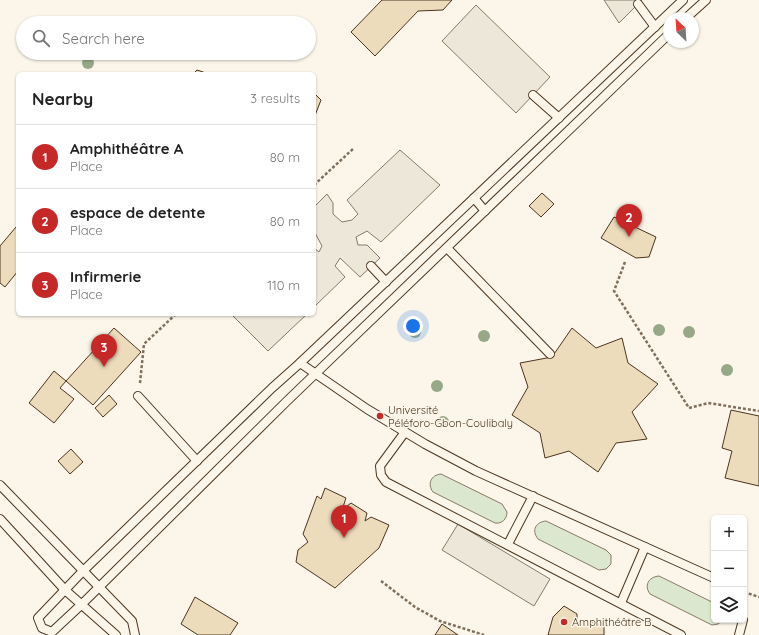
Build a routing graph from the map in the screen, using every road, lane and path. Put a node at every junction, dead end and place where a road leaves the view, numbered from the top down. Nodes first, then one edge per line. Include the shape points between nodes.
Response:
1 (683, 0) edge
2 (706, 0) edge
3 (638, 4) dead end
4 (675, 12) edge
5 (693, 12) edge
6 (663, 22) edge
7 (655, 27) junction
8 (663, 40) edge
9 (533, 95) dead end
10 (559, 118) junction
11 (354, 148) dead end
12 (316, 183) edge
13 (474, 198) junction
14 (485, 211) junction
15 (447, 248) junction
16 (625, 262) dead end
17 (372, 266) dead end
18 (386, 282) junction
19 (174, 316) edge
20 (550, 354) dead end
21 (300, 363) junction
22 (316, 374) junction
23 (138, 396) joint
24 (759, 411) edge
25 (405, 432) junction
26 (197, 461) junction
27 (0, 485) edge
28 (533, 496) junction
29 (0, 519) edge
30 (508, 544) junction
31 (645, 547) junction
32 (82, 572) junction
33 (711, 577) edge
34 (381, 581) dead end
35 (98, 587) junction
36 (65, 590) junction
37 (747, 593) edge
38 (759, 598) edge
39 (621, 603) junction
40 (82, 604) junction
41 (742, 623) edge
42 (116, 635) edge
43 (135, 635) edge
44 (484, 635) edge
45 (681, 635) edge
46 (739, 635) edge

1 - 4 lane
2 - 5 lane
3 - 7 lane
6 - 7 lane
7 - 10 lane
8 - 14 lane
9 - 10 lane
10 - 13 lane
11 - 12 path
13 - 14 lane
13 - 18 lane
14 - 15 lane
15 - 20 lane
15 - 22 lane
16 - 24 path via 614,291 688,408 708,403
17 - 18 lane
18 - 21 lane
19 - 23 path via 144,344
21 - 22 lane
21 - 26 lane
22 - 25 lane
22 - 35 lane
23 - 26 lane
25 - 28 lane via 476,471
25 - 30 lane via 380,466 381,475 386,482
26 - 32 lane
27 - 32 lane
28 - 30 lane
28 - 31 lane
29 - 36 lane
30 - 39 lane
31 - 33 lane
31 - 39 lane
32 - 35 lane
32 - 36 lane
34 - 44 path via 440,622
35 - 40 lane
35 - 43 lane via 132,621
36 - 40 lane
36 - 40 lane via 38,618 42,628 52,632
37 - 38 path
39 - 45 lane
40 - 42 lane
41 - 46 lane

